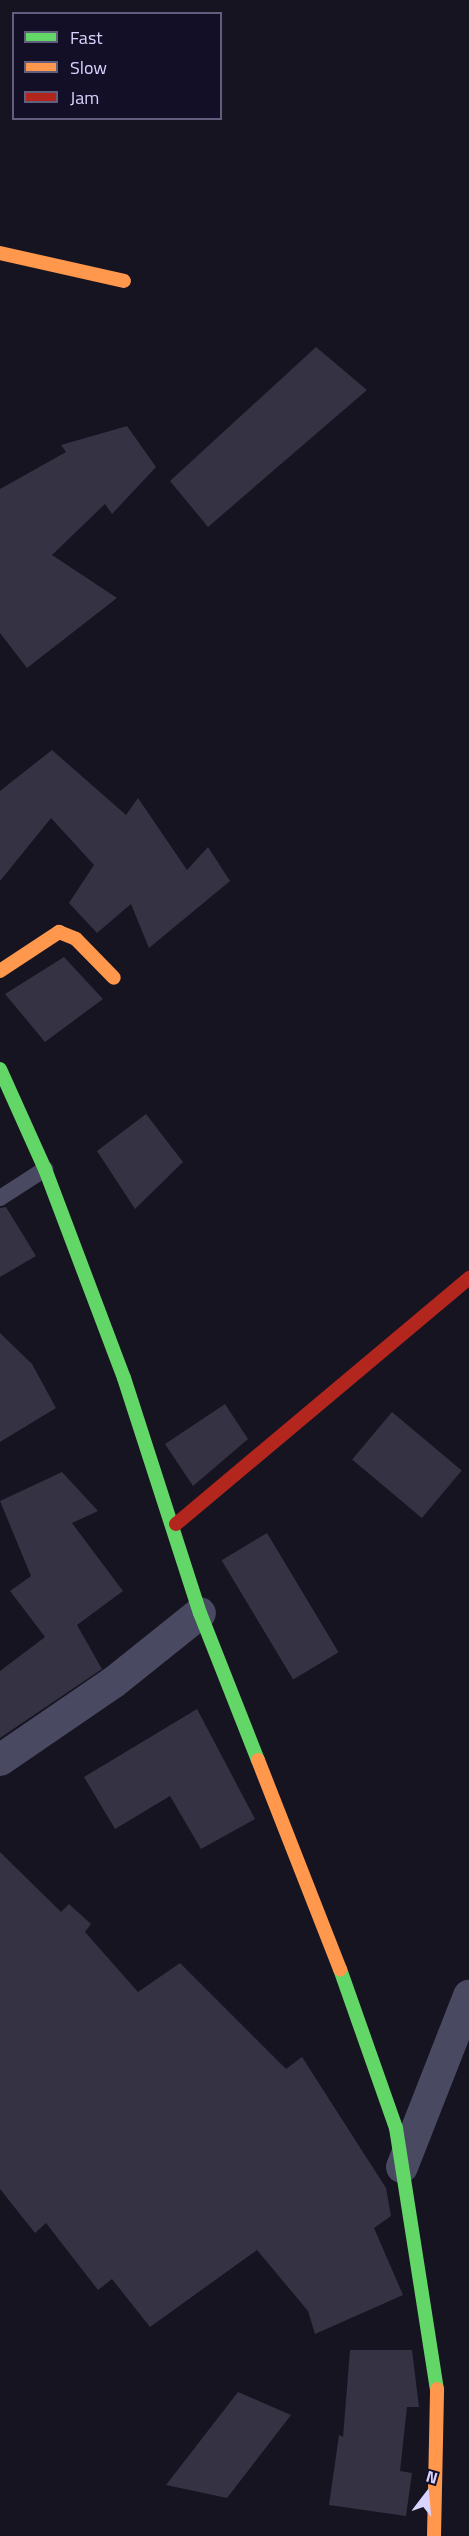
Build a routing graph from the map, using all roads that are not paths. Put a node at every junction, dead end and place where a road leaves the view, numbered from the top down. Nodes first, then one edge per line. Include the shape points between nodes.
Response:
1 (0, 254) edge
2 (124, 281) dead end
3 (0, 971) edge
4 (114, 978) dead end
5 (0, 1069) edge
6 (45, 1169) junction
7 (0, 1198) edge
8 (469, 1278) edge
9 (176, 1524) junction
10 (200, 1613) junction
11 (0, 1760) edge
12 (469, 1996) edge
13 (402, 2168) junction
14 (434, 2536) edge

1 - 2 street
3 - 4 street via 59,932 76,939
5 - 6 street
6 - 7 lane
6 - 9 street
8 - 9 street
9 - 10 street
10 - 11 street via 114,1682
10 - 13 street via 375,2060 396,2128
12 - 13 street
13 - 14 street via 438,2396

